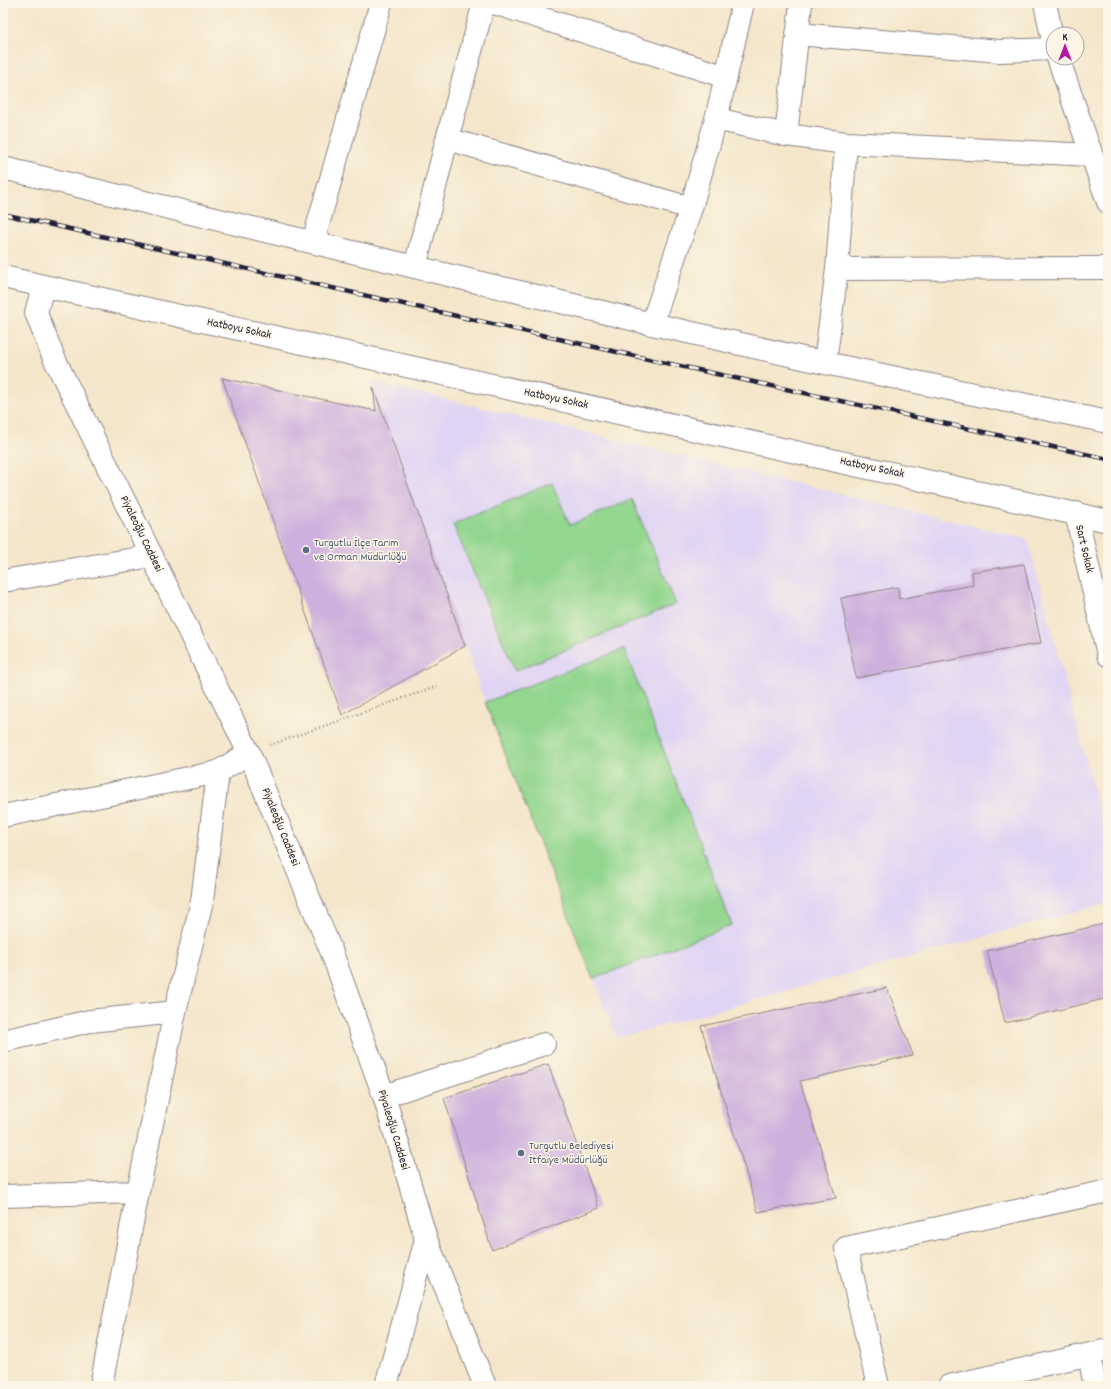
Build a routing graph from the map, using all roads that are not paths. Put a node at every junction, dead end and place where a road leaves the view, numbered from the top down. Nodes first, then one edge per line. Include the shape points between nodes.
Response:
1 (381, 3) edge
2 (484, 3) edge
3 (494, 3) edge
4 (743, 3) edge
5 (801, 3) edge
6 (1044, 3) edge
7 (1049, 26) edge
8 (797, 34) junction
9 (1045, 49) edge
10 (1061, 66) edge
11 (726, 77) junction
12 (716, 120) junction
13 (786, 135) junction
14 (447, 139) junction
15 (846, 143) junction
16 (1091, 155) junction
17 (3, 168) edge
18 (1108, 202) edge
19 (692, 208) junction
20 (313, 242) junction
21 (415, 266) junction
22 (1108, 268) edge
23 (837, 269) junction
24 (3, 277) edge
25 (43, 286) junction
26 (652, 324) junction
27 (825, 363) junction
28 (1108, 422) edge
29 (1076, 513) junction
30 (1108, 521) edge
31 (152, 556) junction
32 (3, 581) edge
33 (1108, 655) edge
34 (249, 752) junction
35 (218, 772) junction
36 (3, 816) edge
37 (176, 1012) junction
38 (3, 1040) edge
39 (544, 1044) dead end
40 (384, 1096) junction
41 (1108, 1190) edge
42 (138, 1192) junction
43 (3, 1196) edge
44 (426, 1239) junction
45 (1098, 1352) edge
46 (101, 1386) edge
47 (386, 1386) edge
48 (485, 1386) edge
49 (878, 1386) edge
50 (949, 1386) edge
51 (1095, 1386) edge

1 - 20 street
2 - 14 street
3 - 11 street
4 - 11 street
5 - 8 street
6 - 7 street
8 - 9 street via 1000,51
8 - 13 street
10 - 16 street
11 - 12 street
12 - 13 street
12 - 19 street
13 - 15 street
14 - 19 street
14 - 21 street
15 - 16 street
15 - 23 street
16 - 18 street
17 - 20 street
19 - 26 street
20 - 21 street
21 - 26 street
22 - 23 street
23 - 27 street
24 - 25 street, Hatboyu Sokak
25 - 29 street, Hatboyu Sokak
25 - 31 street, Piyaleoğlu Caddesi via 36,313 53,356
26 - 27 street
27 - 28 street
29 - 30 street, Hatboyu Sokak
29 - 33 street, Sart Sokak
31 - 32 street
31 - 34 street, Piyaleoğlu Caddesi
34 - 35 street
34 - 40 street, Piyaleoğlu Caddesi via 332,954
35 - 36 street
35 - 37 street via 202,901
37 - 38 street via 90,1021
37 - 42 street
39 - 40 street
40 - 44 street, Piyaleoğlu Caddesi
41 - 49 street via 846,1248
42 - 43 street
42 - 46 street
44 - 47 street
44 - 48 street, Piyaleoğlu Caddesi
45 - 50 street
45 - 51 street

